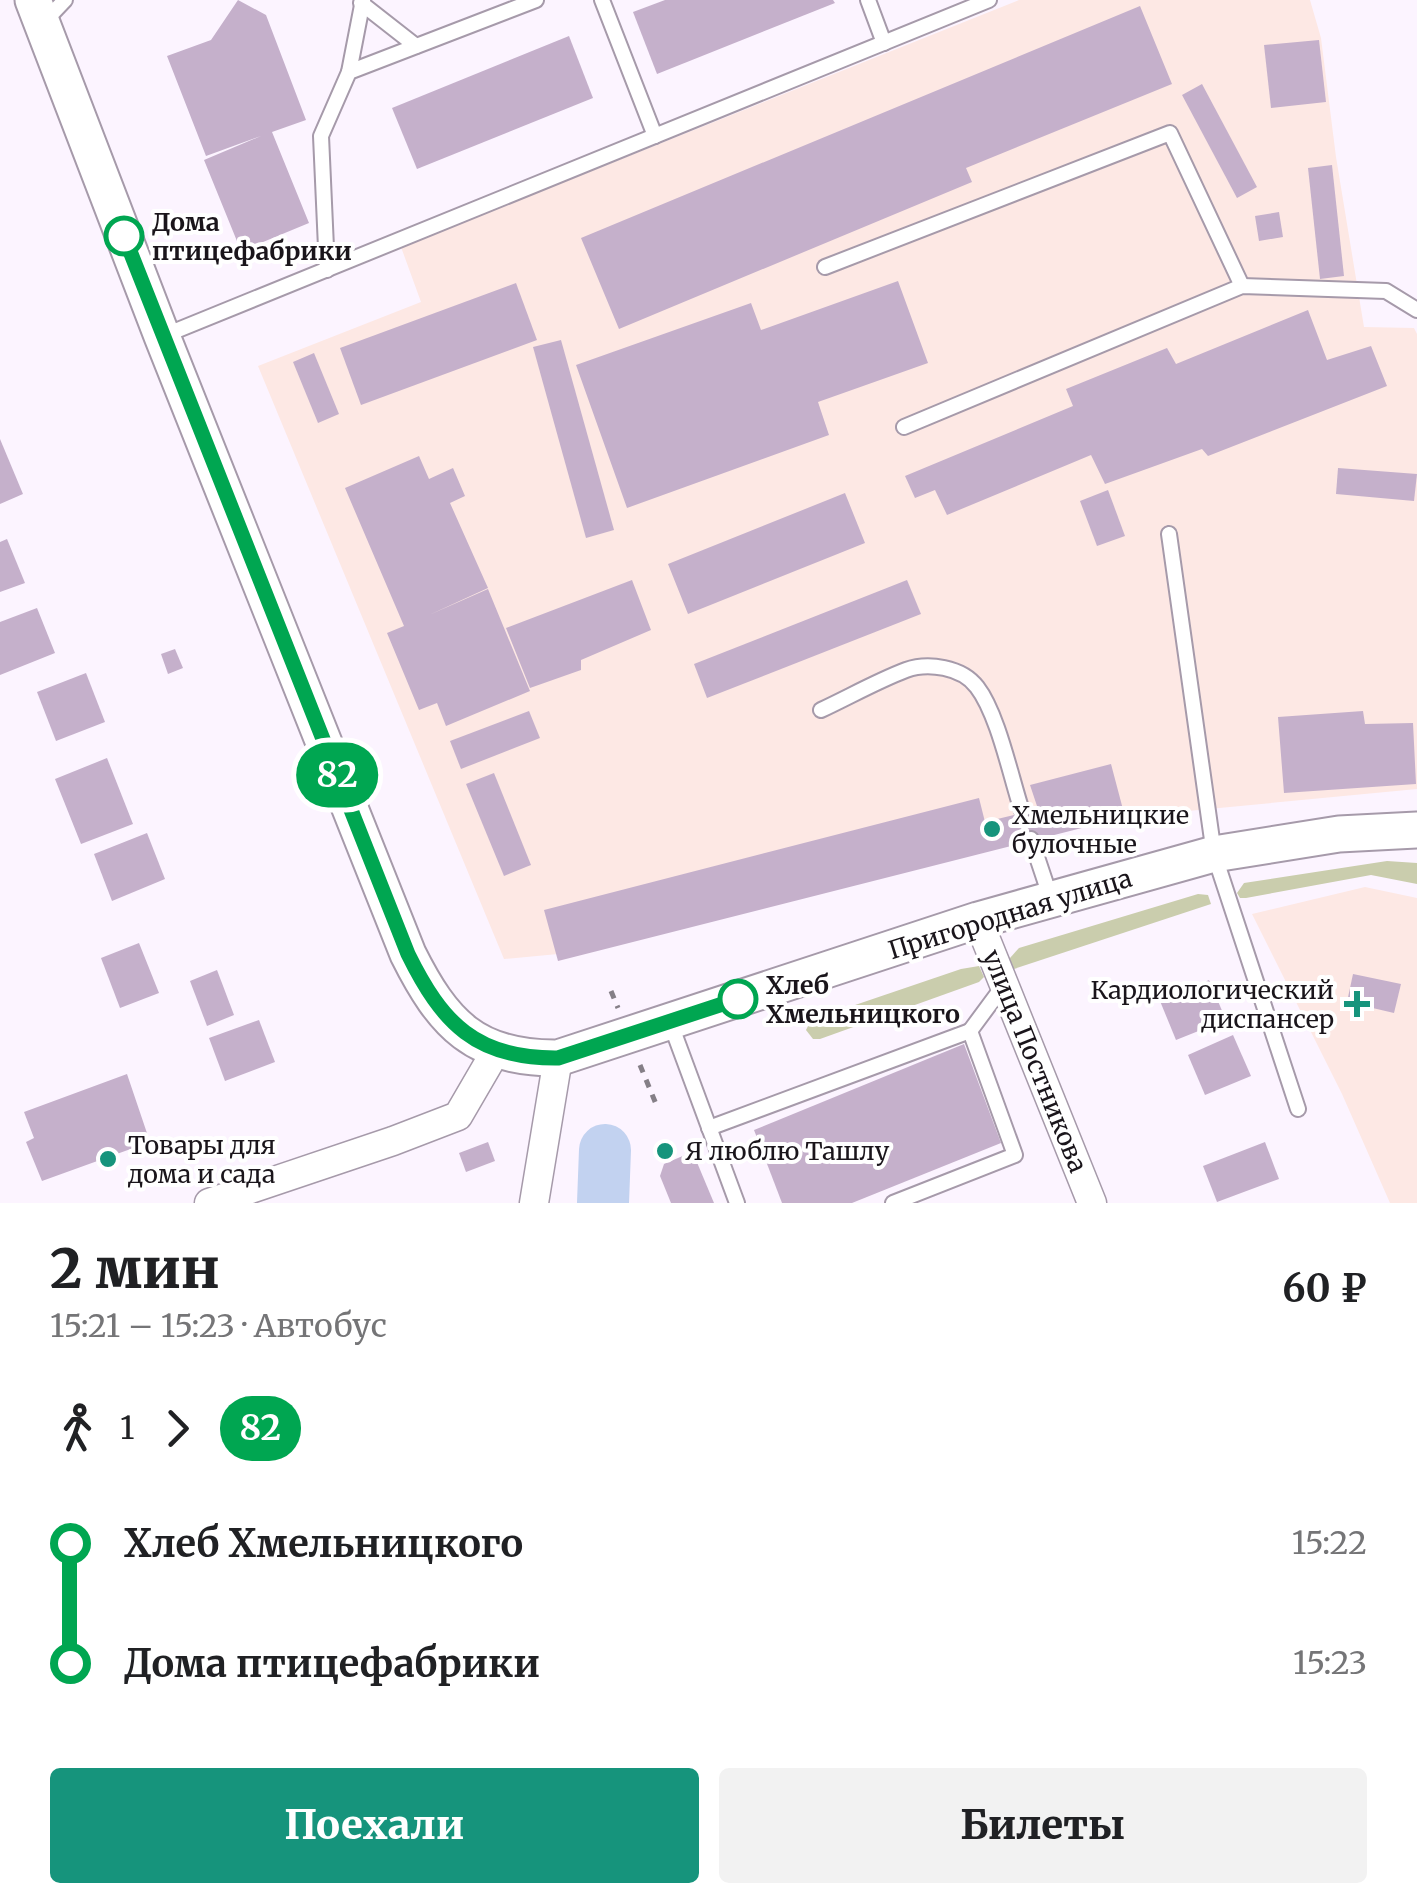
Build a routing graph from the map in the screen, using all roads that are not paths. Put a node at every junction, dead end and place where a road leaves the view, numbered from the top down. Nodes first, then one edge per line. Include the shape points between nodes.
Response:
1 (536, 0) edge
2 (602, 0) edge
3 (868, 0) edge
4 (989, 0) edge
5 (362, 2) edge
6 (47, 8) edge
7 (884, 43) junction
8 (416, 46) junction
9 (349, 72) junction
10 (655, 136) junction
11 (825, 266) dead end
12 (327, 270) junction
13 (1242, 286) junction
14 (1417, 310) edge
15 (162, 336) junction
16 (904, 426) dead end
17 (1169, 534) dead end
18 (821, 710) dead end
19 (1022, 811) dead end
20 (1417, 830) edge
21 (1031, 839) dead end
22 (1214, 854) junction
23 (1051, 900) junction
24 (978, 920) junction
25 (1004, 985) junction
26 (669, 1022) junction
27 (970, 1031) junction
28 (497, 1049) junction
29 (558, 1058) junction
30 (1298, 1110) dead end
31 (709, 1128) junction
32 (533, 1202) edge
33 (209, 1203) edge
34 (737, 1203) edge
35 (893, 1203) edge
36 (1092, 1203) edge

1 - 8 lane
2 - 10 lane
3 - 7 lane
4 - 7 lane
5 - 8 lane
5 - 9 lane
6 - 15 street, Пригородная улица
7 - 10 lane
8 - 9 lane
9 - 12 lane via 321,136
10 - 12 lane
11 - 13 lane via 1170,133
12 - 15 lane
13 - 14 lane via 1386,291
13 - 16 lane
15 - 28 street, Пригородная улица via 408,954 435,1006
17 - 22 lane
18 - 19 lane via 910,668 958,672 976,685 989,708
20 - 22 street, Пригородная улица via 1339,834
21 - 23 lane
22 - 23 street, Пригородная улица
22 - 30 lane
23 - 24 street, Пригородная улица
24 - 25 street, улица Постникова
24 - 26 street, Пригородная улица
25 - 27 lane
25 - 36 street, улица Постникова
26 - 29 street, Пригородная улица
26 - 31 lane
27 - 31 lane
27 - 35 lane via 1014,1154
28 - 29 street, Пригородная улица
28 - 33 street via 458,1116
29 - 32 street
31 - 34 lane

